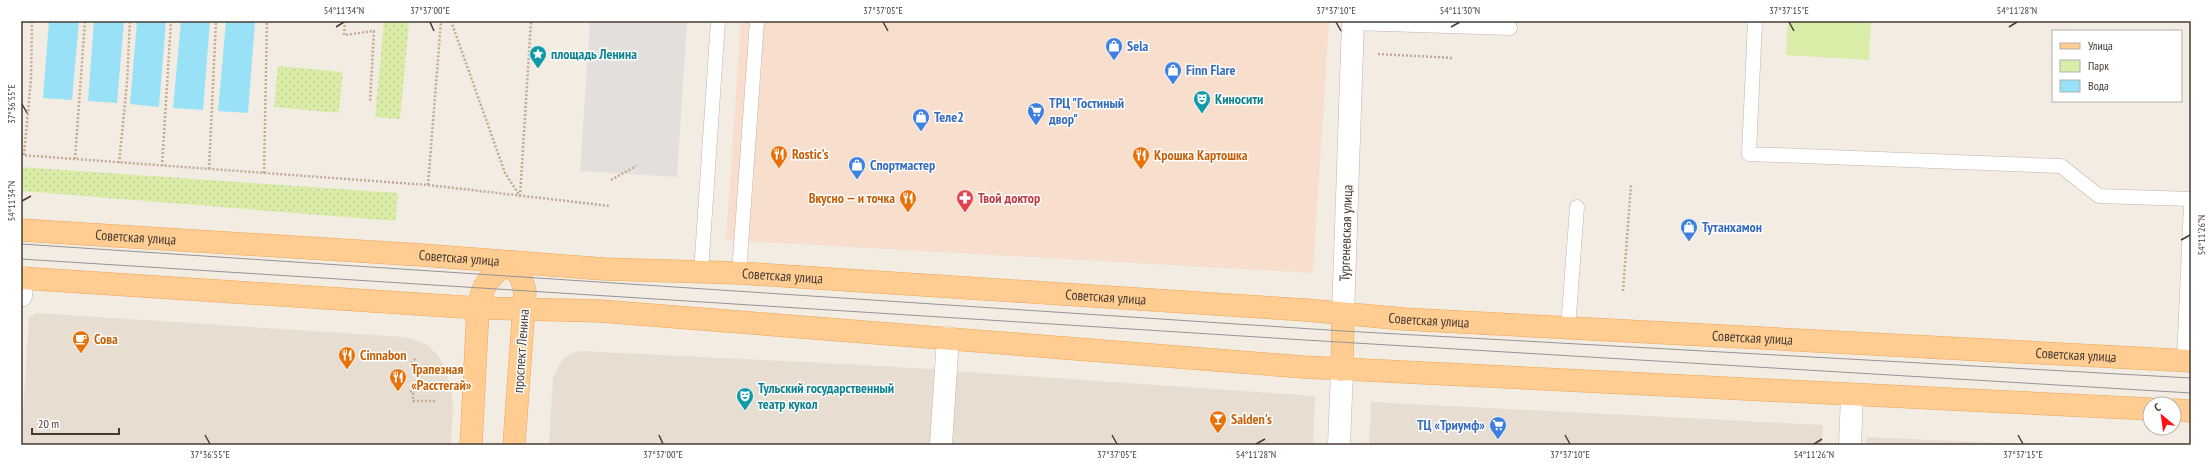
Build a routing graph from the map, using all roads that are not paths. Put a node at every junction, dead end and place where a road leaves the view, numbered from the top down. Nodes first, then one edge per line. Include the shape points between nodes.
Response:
1 (718, 21) edge
2 (757, 21) edge
3 (1754, 21) edge
4 (1353, 22) edge
5 (1510, 28) dead end
6 (2191, 200) edge
7 (2191, 203) edge
8 (1577, 207) dead end
9 (21, 230) edge
10 (509, 262) junction
11 (701, 272) junction
12 (739, 273) junction
13 (21, 284) edge
14 (478, 308) junction
15 (525, 309) junction
16 (1344, 315) junction
17 (1568, 328) junction
18 (948, 338) junction
19 (2188, 360) edge
20 (1342, 370) junction
21 (1852, 394) junction
22 (2142, 409) edge
23 (470, 445) edge
24 (514, 445) edge
25 (941, 445) edge
26 (1339, 445) edge
27 (1850, 445) edge

1 - 11 lane
2 - 12 lane
3 - 6 lane via 1749,154 2062,166 2099,196
4 - 5 lane
4 - 16 street, Тургеневская улица
7 - 19 lane
8 - 17 lane
9 - 10 main road, Советская улица
10 - 11 main road, Советская улица
10 - 14 main road via 491,275 482,289
10 - 15 main road, проспект Ленина via 521,277
11 - 12 main road, Советская улица
12 - 16 main road, Советская улица via 1306,310
13 - 14 main road
14 - 15 main road
14 - 23 main road
15 - 18 main road via 600,311
15 - 24 main road, проспект Ленина
16 - 17 main road, Советская улица
16 - 20 main road, Тургеневская улица
17 - 19 main road, Советская улица
18 - 20 main road
18 - 25 street
20 - 21 main road
20 - 26 street, Тургеневская улица
21 - 22 main road
21 - 27 street

